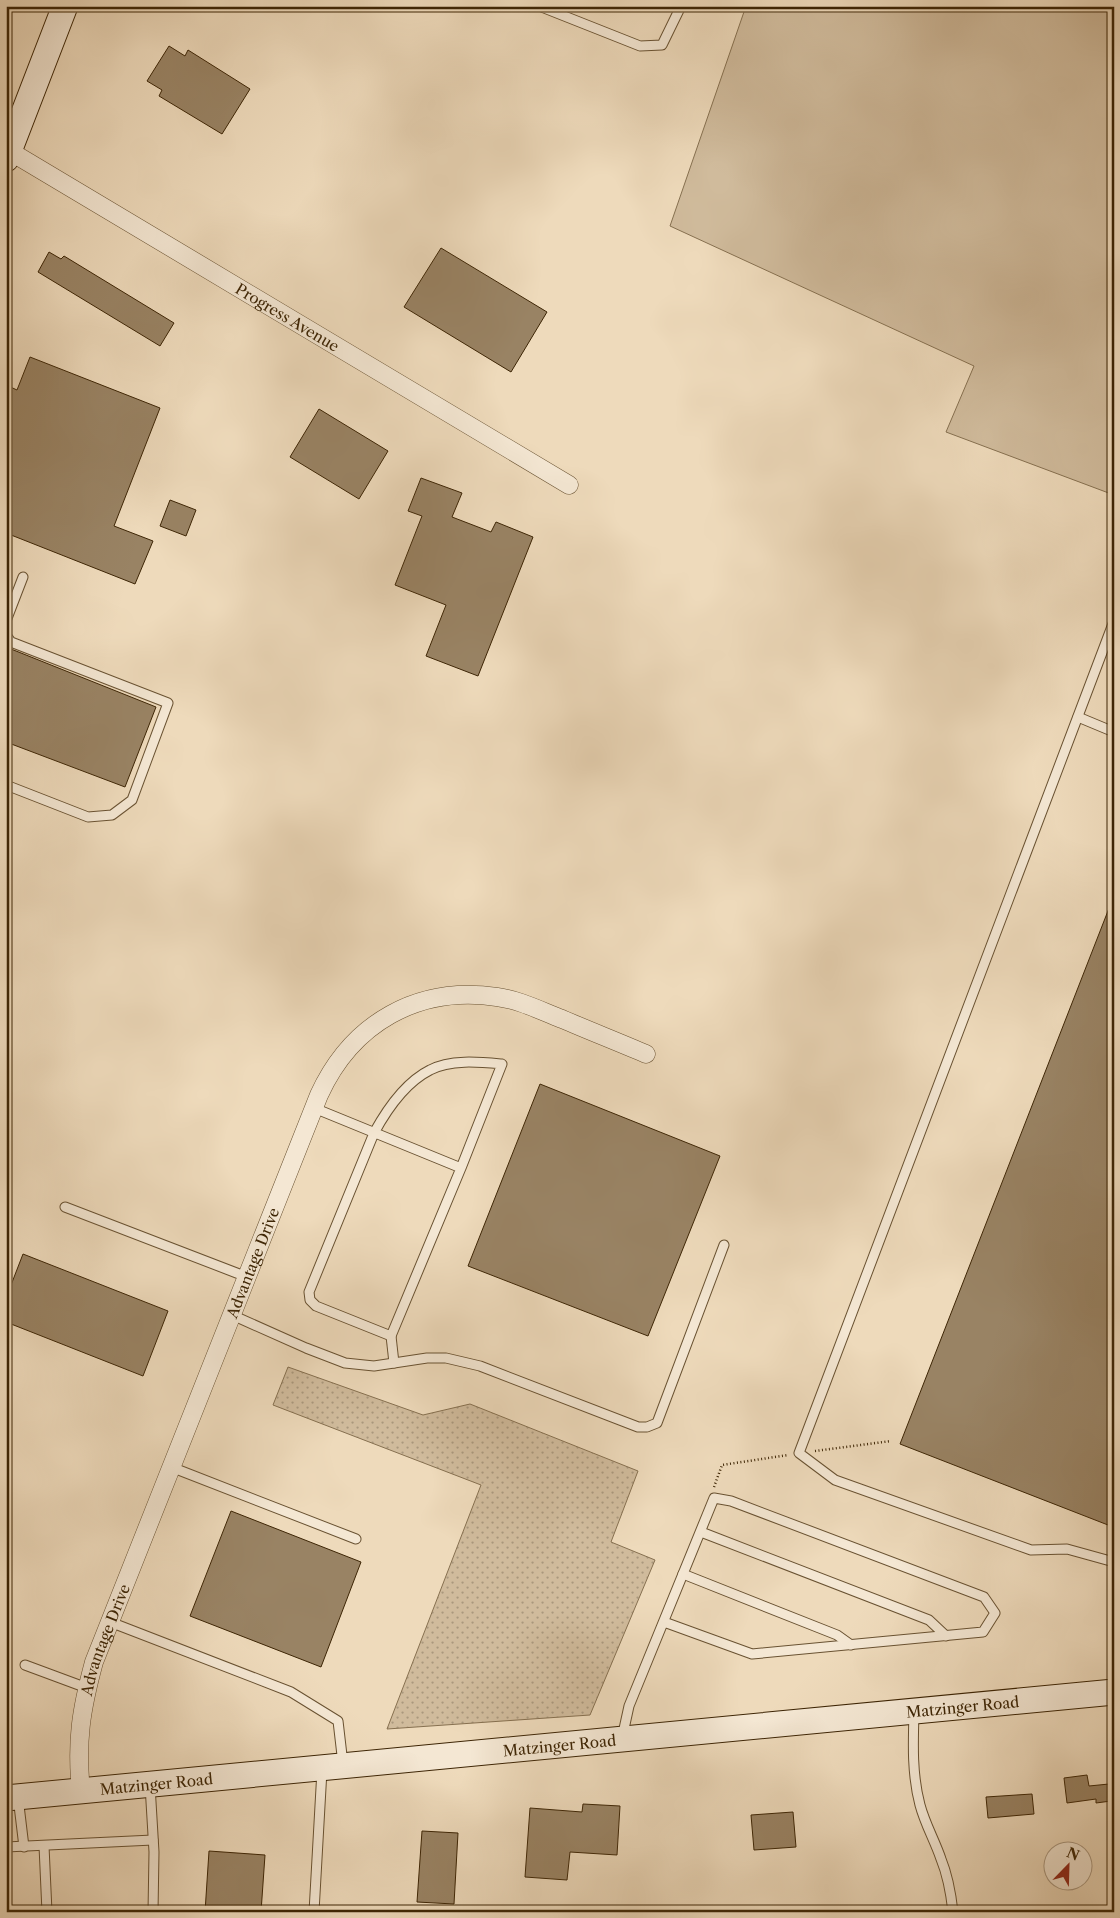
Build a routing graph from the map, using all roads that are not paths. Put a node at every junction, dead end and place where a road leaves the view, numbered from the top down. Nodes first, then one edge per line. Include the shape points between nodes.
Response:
1 (65, 6) edge
2 (539, 6) edge
3 (680, 6) edge
4 (7, 153) edge
5 (569, 485) dead end
6 (23, 577) dead end
7 (6, 621) edge
8 (1114, 621) edge
9 (6, 635) edge
10 (1078, 717) junction
11 (1114, 732) edge
12 (6, 785) edge
13 (646, 1054) dead end
14 (314, 1108) junction
15 (374, 1133) junction
16 (461, 1168) junction
17 (65, 1207) dead end
18 (724, 1245) dead end
19 (247, 1277) junction
20 (232, 1315) junction
21 (391, 1336) junction
22 (394, 1363) junction
23 (172, 1467) junction
24 (701, 1532) junction
25 (356, 1539) dead end
26 (1114, 1562) edge
27 (683, 1574) junction
28 (110, 1622) junction
29 (664, 1622) junction
30 (946, 1636) junction
31 (851, 1645) junction
32 (25, 1665) dead end
33 (87, 1688) junction
34 (1114, 1692) edge
35 (914, 1710) junction
36 (622, 1738) junction
37 (333, 1767) junction
38 (150, 1785) junction
39 (81, 1792) junction
40 (12, 1798) edge
41 (153, 1840) junction
42 (24, 1846) junction
43 (44, 1846) junction
44 (6, 1847) edge
45 (47, 1912) edge
46 (153, 1912) edge
47 (314, 1912) edge
48 (953, 1912) edge

1 - 4 street
2 - 3 lane via 640,46 662,45
4 - 5 street, Progress Avenue
6 - 7 lane
8 - 10 lane
9 - 12 lane via 11,642 168,704 132,800 112,815 88,817
10 - 11 lane
10 - 26 lane via 799,1453 835,1480 1031,1550 1067,1549
13 - 14 street, Advantage Drive via 522,1003 498,997 474,994 424,999 378,1022 357,1039 326,1079
14 - 15 lane
14 - 19 street, Advantage Drive
15 - 16 lane
15 - 16 lane via 383,1116 406,1088 430,1070 458,1062 502,1064
15 - 21 lane via 309,1292 310,1300 316,1306
16 - 21 lane
17 - 19 lane
18 - 22 lane via 657,1423 647,1427 638,1428 480,1366 449,1358
19 - 20 street, Advantage Drive
20 - 22 lane via 345,1363 374,1366
20 - 23 street, Advantage Drive
21 - 22 lane
23 - 25 lane
23 - 28 street, Advantage Drive
24 - 27 lane
24 - 30 lane via 929,1620
24 - 30 lane via 714,1498 731,1501 984,1597 995,1612 983,1632
27 - 29 lane
27 - 31 lane via 837,1635
28 - 33 street, Advantage Drive
28 - 37 lane via 291,1692 338,1721
29 - 31 lane via 752,1654
29 - 36 lane via 629,1706
30 - 31 lane
32 - 33 lane
33 - 39 street, Advantage Drive via 79,1731
34 - 35 street, Matzinger Road
35 - 36 street, Matzinger Road
35 - 48 lane via 913,1756 918,1800 949,1884
36 - 37 street, Matzinger Road
37 - 38 street, Matzinger Road
37 - 47 lane
38 - 39 street, Matzinger Road
38 - 41 lane
39 - 40 street, Matzinger Road
40 - 42 lane
41 - 43 lane
41 - 46 lane
42 - 43 lane
42 - 44 lane
43 - 45 lane

